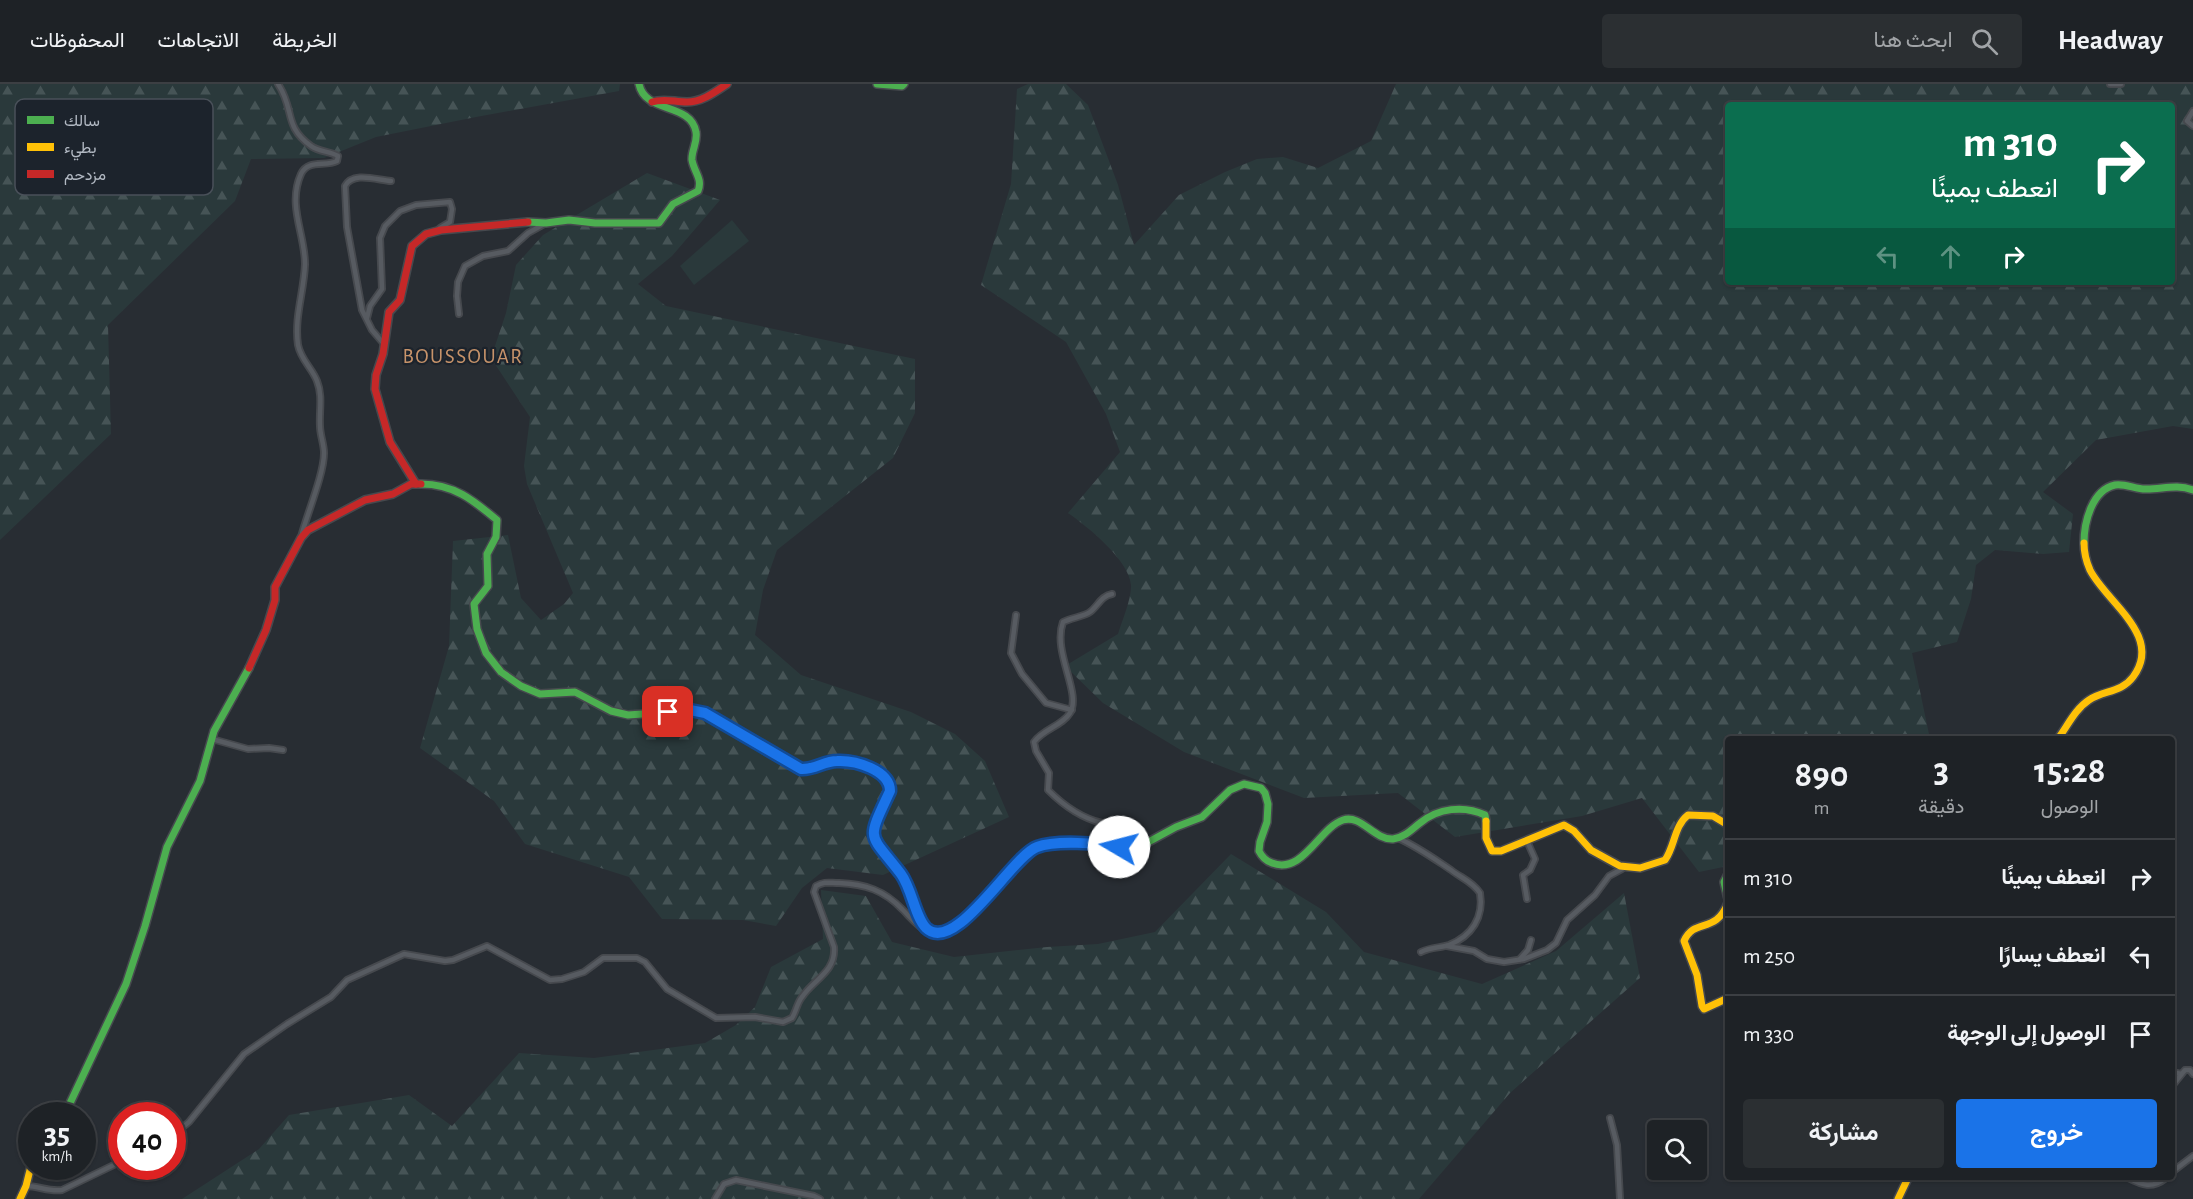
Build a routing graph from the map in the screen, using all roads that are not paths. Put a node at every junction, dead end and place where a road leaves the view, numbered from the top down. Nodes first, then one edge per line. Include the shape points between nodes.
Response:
1 (278, 84) edge
2 (639, 84) edge
3 (727, 84) edge
4 (877, 84) edge
5 (904, 84) edge
6 (2110, 84) edge
7 (2121, 84) edge
8 (652, 102) junction
9 (2193, 111) edge
10 (2193, 126) edge
11 (391, 181) dead end
12 (546, 223) junction
13 (435, 231) junction
14 (459, 314) dead end
15 (367, 321) junction
16 (384, 344) junction
17 (416, 484) junction
18 (2193, 490) edge
19 (301, 538) junction
20 (1112, 594) dead end
21 (1017, 615) dead end
22 (1072, 710) junction
23 (2060, 736) edge
24 (212, 739) junction
25 (283, 750) dead end
26 (1725, 823) edge
27 (1398, 838) junction
28 (1527, 841) junction
29 (1119, 847) junction
30 (1622, 869) junction
31 (1527, 899) dead end
32 (1725, 913) edge
33 (933, 933) junction
34 (1530, 940) dead end
35 (1447, 946) junction
36 (1421, 952) dead end
37 (1518, 960) junction
38 (1725, 999) edge
39 (2175, 1073) edge
40 (2181, 1074) junction
41 (2193, 1074) edge
42 (2175, 1082) edge
43 (71, 1102) edge
44 (1611, 1118) dead end
45 (186, 1124) edge
46 (2193, 1155) edge
47 (108, 1168) edge
48 (2175, 1170) edge
49 (28, 1180) edge
50 (1907, 1180) edge
51 (2133, 1180) edge
52 (2162, 1180) edge
53 (26, 1186) junction
54 (20, 1199) edge
55 (715, 1199) edge
56 (820, 1199) edge
57 (1620, 1199) edge
58 (1898, 1199) edge

1 - 19 street via 284,92 293,129 312,147 338,156 332,164 312,164 306,168 298,184 296,209 305,264 298,310 298,346 319,386 324,453
2 - 8 street via 643,98
3 - 8 street via 692,102 668,98
4 - 5 street
6 - 7 street
8 - 12 street via 679,112 696,128 692,159 700,179 698,191 670,207 659,223
9 - 10 street via 2187,121
11 - 15 street via 359,177 351,178 345,186 350,243
12 - 13 street via 521,221
12 - 14 street via 508,251 483,256 465,266 457,288
13 - 15 street via 450,222 450,202 416,205 389,221 380,238 382,289 370,306
13 - 16 street via 412,246 400,300 389,312
15 - 16 street
16 - 17 street via 375,389 390,442
17 - 19 street via 365,500 319,523
17 - 33 street via 438,484 455,490 497,520 496,537 487,554 489,586 474,604 481,643 496,669 533,692 576,692 614,713 652,714 685,709 705,713 801,769 810,770 835,760 876,770 885,776 890,791 873,829 874,841 905,880 922,922
18 - 23 street via 2182,486 2139,489 2121,484 2102,493 2092,507 2086,520 2085,555 2090,569 2139,634 2143,658 2130,681 2116,691 2088,700
19 - 24 street via 275,587 275,600 255,657
20 - 22 street via 1088,614 1063,622 1059,641 1071,682
21 - 22 street via 1011,653 1022,674 1046,703
22 - 29 street via 1034,742 1049,773 1048,790 1078,814 1129,830
24 - 25 street via 248,749
24 - 43 street via 200,781 167,847 126,984
26 - 30 street via 1713,816 1688,815 1678,824 1673,847 1665,860
27 - 28 street via 1435,814 1463,809 1485,815 1485,838 1492,851
27 - 29 street via 1376,836 1361,823 1344,818 1300,858 1284,865 1273,864 1258,851 1270,814 1269,803 1264,791 1247,783 1225,792 1201,817 1142,846
27 - 35 street via 1467,879 1480,893 1480,912 1474,927
28 - 30 street via 1570,826 1589,848
28 - 31 street via 1535,859 1523,875
29 - 33 street via 1090,843 1039,846 1025,855 973,912 946,931
30 - 37 street via 1609,876 1567,920 1556,943
32 - 38 street via 1713,924 1695,927 1684,941 1701,989 1700,1006 1707,1008
33 - 45 street via 921,928 879,891 850,883 826,882 816,886 814,892 834,956 824,975 803,994 792,1018 783,1022 755,1017 716,1018 667,989 637,958 603,958 584,972 550,980 487,946 445,961 404,954 347,981 331,997 244,1054
34 - 37 street via 1526,953
35 - 36 street
35 - 37 street via 1474,951 1493,961
39 - 40 street
40 - 41 street via 2187,1069
40 - 42 street
44 - 57 street
46 - 48 street
47 - 53 street via 62,1190
49 - 53 street
50 - 58 street
51 - 52 street via 2150,1186
53 - 54 street
55 - 56 street via 724,1185 736,1180

